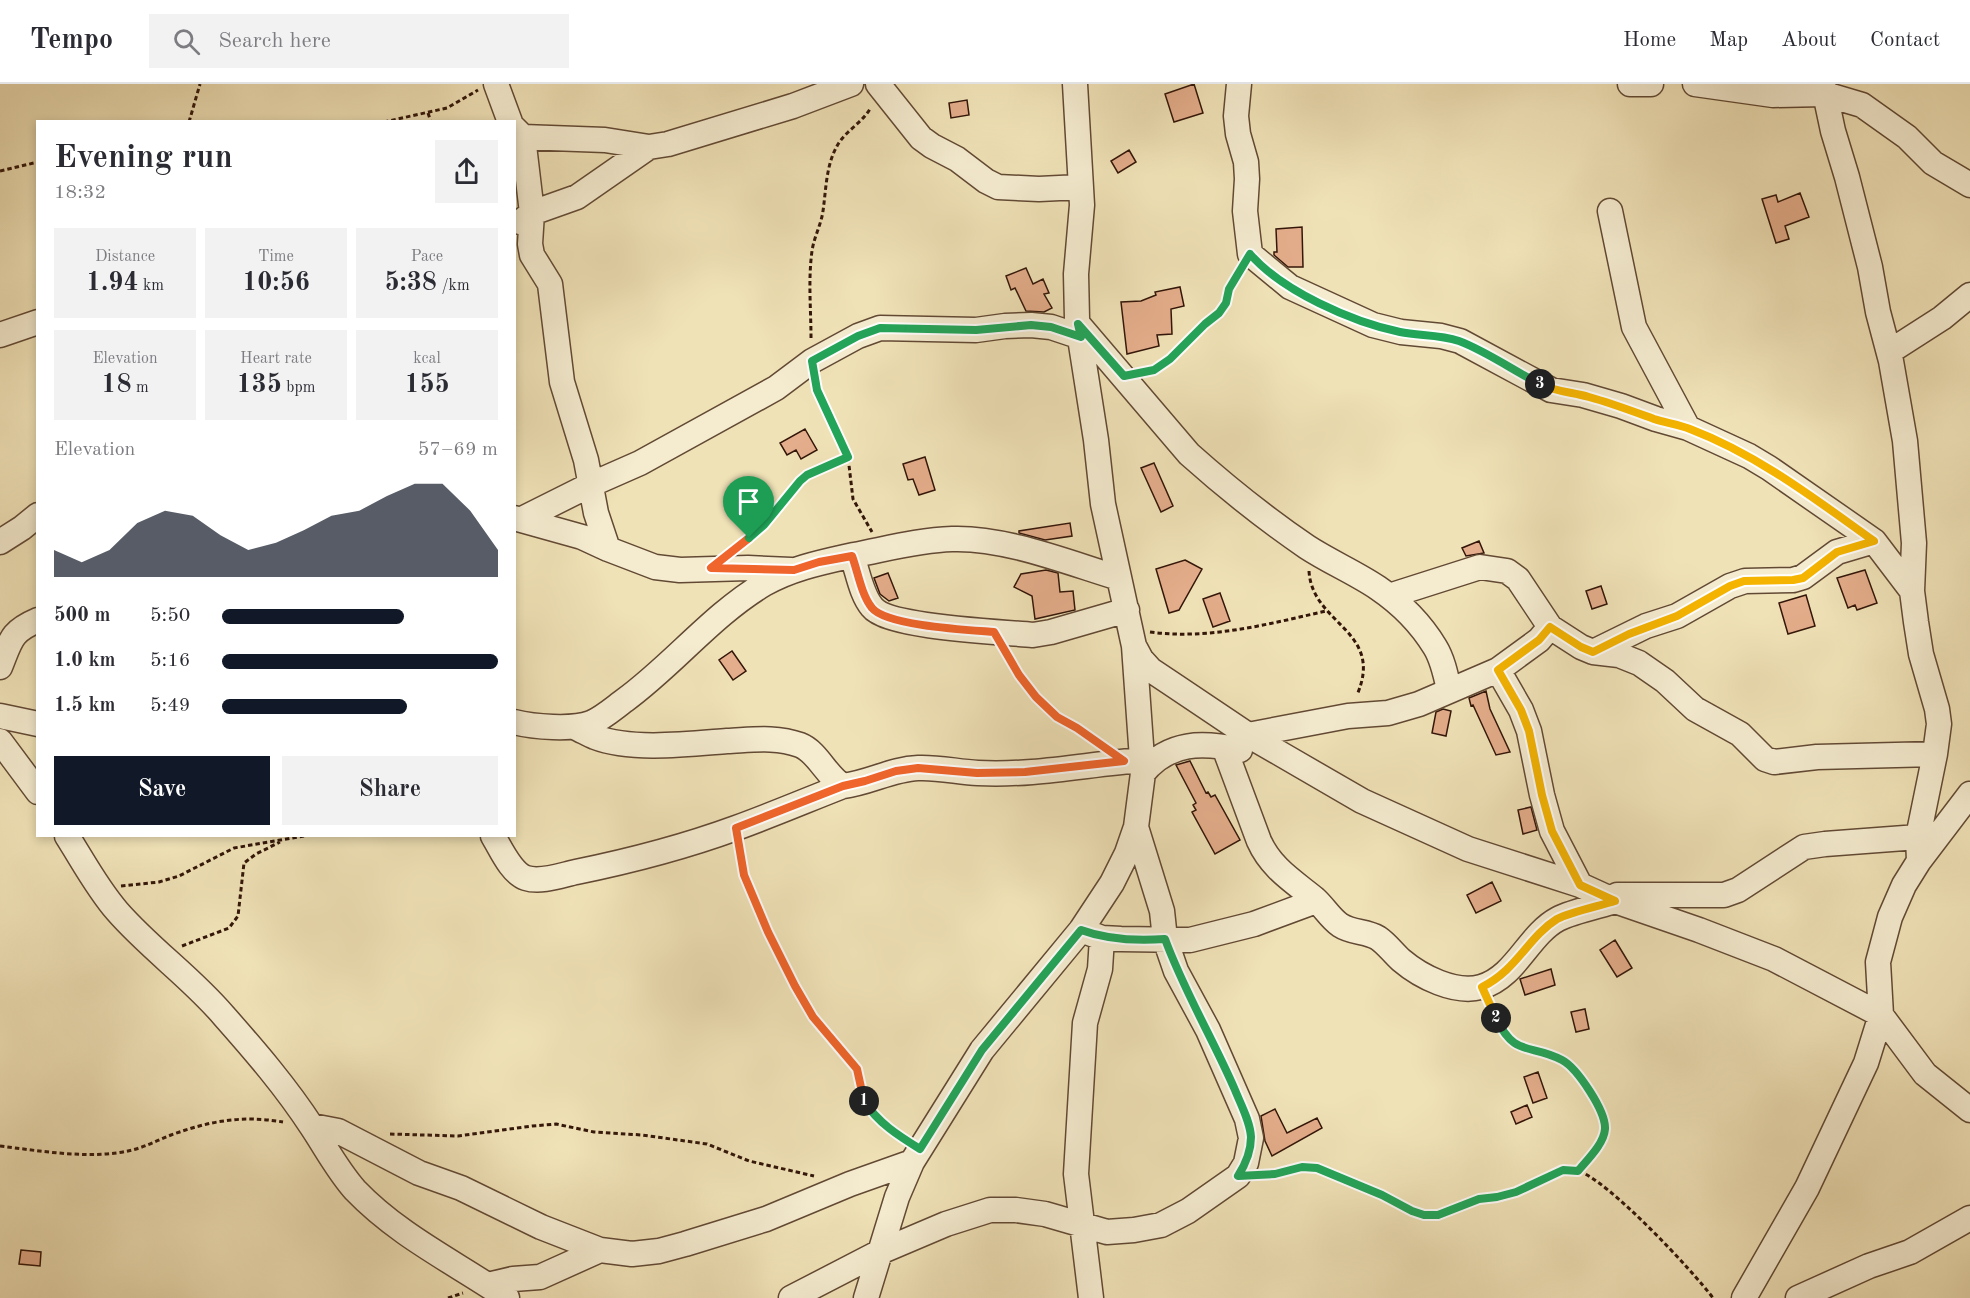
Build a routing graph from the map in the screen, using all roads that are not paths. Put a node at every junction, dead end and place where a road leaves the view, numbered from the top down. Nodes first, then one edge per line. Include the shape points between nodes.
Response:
1 (496, 84) edge
2 (851, 84) edge
3 (1076, 84) edge
4 (1239, 84) edge
5 (1630, 84) edge
6 (1651, 84) edge
7 (1695, 84) edge
8 (879, 86) edge
9 (1824, 89) edge
10 (512, 120) edge
11 (516, 129) edge
12 (649, 147) junction
13 (1970, 185) edge
14 (1080, 187) junction
15 (1610, 211) dead end
16 (524, 219) edge
17 (1970, 295) edge
18 (36, 323) edge
19 (1079, 330) junction
20 (0, 334) edge
21 (1889, 352) junction
22 (1688, 428) junction
23 (590, 484) junction
24 (36, 516) edge
25 (518, 519) edge
26 (1874, 541) junction
27 (0, 542) edge
28 (608, 549) junction
29 (852, 556) junction
30 (794, 570) junction
31 (1119, 578) junction
32 (1912, 591) junction
33 (1389, 596) junction
34 (36, 621) edge
35 (1550, 627) junction
36 (1131, 629) junction
37 (1593, 652) junction
38 (0, 667) edge
39 (1498, 670) junction
40 (1449, 690) junction
41 (0, 716) edge
42 (516, 722) edge
43 (36, 724) edge
44 (574, 727) junction
45 (1248, 735) junction
46 (0, 741) edge
47 (1224, 747) junction
48 (1935, 754) junction
49 (1295, 762) junction
50 (1136, 765) junction
51 (843, 786) junction
52 (36, 789) edge
53 (1970, 794) edge
54 (1136, 828) junction
55 (68, 837) edge
56 (494, 837) edge
57 (1918, 837) junction
58 (1919, 861) junction
59 (1580, 885) junction
60 (1609, 898) junction
61 (1316, 901) junction
62 (1091, 934) junction
63 (1165, 939) junction
64 (1881, 1015) junction
65 (1969, 1107) edge
66 (312, 1126) junction
67 (916, 1155) junction
68 (1970, 1218) edge
69 (1083, 1226) junction
70 (600, 1250) junction
71 (880, 1252) junction
72 (497, 1291) edge
73 (791, 1298) edge
74 (866, 1298) edge
75 (1091, 1298) edge
76 (1744, 1298) edge
77 (1798, 1298) edge

1 - 10 street
2 - 12 street via 783,109
3 - 14 street
4 - 22 street via 1236,116 1246,170 1250,254 1290,287 1373,325 1460,341 1551,390 1611,403
5 - 6 street
7 - 9 street via 1773,94
8 - 14 street via 921,138 986,181 998,187
9 - 13 street via 1862,105 1907,137 1933,163
9 - 21 street
11 - 12 street
11 - 16 street
12 - 16 street via 577,197
14 - 19 street via 1076,274
15 - 22 street via 1634,327
16 - 23 street via 532,255 550,284 562,382
17 - 21 street
18 - 20 street
19 - 23 street via 1031,325 976,330 880,328 812,361 776,388 685,439
19 - 31 street via 1103,504
19 - 33 street via 1124,376 1189,454 1308,547
21 - 32 street via 1905,441 1914,543
22 - 26 street via 1769,468
23 - 25 street
23 - 28 street
24 - 27 street
25 - 28 street via 582,537
26 - 32 street
26 - 37 street via 1837,552 1803,578 1744,581 1730,586 1677,616
28 - 30 street via 655,567 680,570
29 - 30 street
29 - 31 street via 913,543 984,540
29 - 36 street via 872,607 920,624 1033,635
30 - 44 street via 737,603 634,694 592,723
31 - 36 street
32 - 48 street via 1921,654 1937,709
33 - 35 street via 1480,567 1496,568 1518,579
33 - 40 street via 1435,648
34 - 38 street via 22,626 12,636
35 - 37 street
35 - 39 street via 1539,640
36 - 45 street via 1141,659 1151,670
36 - 50 street
37 - 48 street via 1639,663 1695,709 1740,734 1765,759 1774,762
39 - 40 street
39 - 59 street via 1521,710 1552,831
40 - 45 street via 1389,713 1348,716
41 - 43 street
42 - 44 street
44 - 51 street via 596,738 626,744 681,745 768,738 786,741 811,753
45 - 49 street
46 - 52 street
47 - 49 street
47 - 50 street via 1183,747
47 - 61 street via 1266,855
48 - 57 street
49 - 59 street via 1362,801 1468,849
50 - 51 street via 977,773 918,768
50 - 54 street
51 - 56 street via 736,828 629,861 546,878 521,876
53 - 58 street
54 - 62 street
54 - 63 street via 1162,911
55 - 66 street via 98,888 119,913 219,1009
57 - 58 street
57 - 60 street via 1804,847 1724,895
58 - 64 street via 1890,917 1878,962
59 - 60 street
60 - 61 street via 1558,919 1496,980 1482,987 1458,988 1417,972 1378,938 1340,925
60 - 64 street via 1774,959
61 - 63 street via 1218,934
62 - 63 street via 1146,941
62 - 67 street via 982,1050
62 - 69 street via 1100,969 1085,1023 1082,1065 1077,1174
63 - 69 street via 1176,971 1208,1030 1247,1119 1251,1138 1246,1163 1238,1176 1161,1225 1107,1232
64 - 65 street via 1925,1074
64 - 76 street via 1858,1083 1807,1188
66 - 70 street via 338,1131 419,1173
66 - 72 street via 354,1188 379,1213
67 - 70 street via 766,1219 685,1244 632,1254
67 - 71 street via 897,1197
68 - 77 street via 1910,1252
69 - 71 street via 1045,1214 990,1210
69 - 75 street
70 - 72 street via 540,1277 513,1279
71 - 73 street
71 - 74 street

